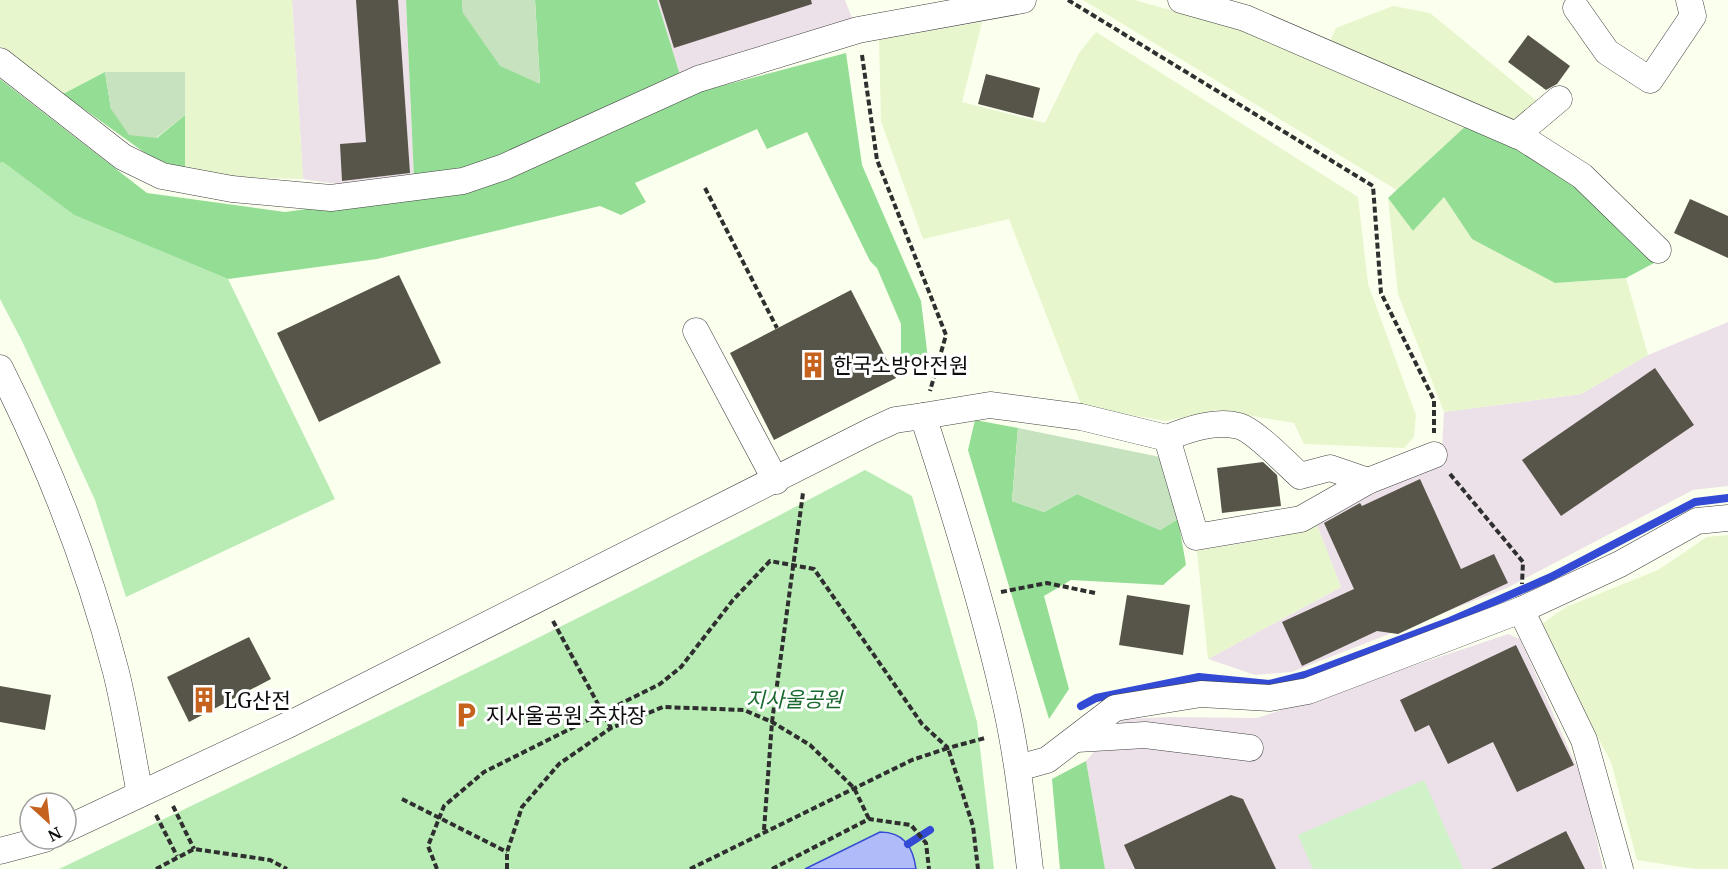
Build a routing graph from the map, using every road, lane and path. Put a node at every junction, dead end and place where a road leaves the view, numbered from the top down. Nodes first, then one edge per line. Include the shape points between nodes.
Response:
1 (1023, 0) edge
2 (1068, 0) edge
3 (1181, 0) edge
4 (1689, 0) edge
5 (1576, 8) dead end
6 (910, 11) edge
7 (858, 30) junction
8 (0, 61) edge
9 (1559, 99) dead end
10 (1516, 135) junction
11 (705, 188) dead end
12 (1658, 250) dead end
13 (777, 328) dead end
14 (696, 331) dead end
15 (0, 368) edge
16 (923, 416) junction
17 (1167, 438) junction
18 (1434, 455) junction
19 (776, 481) junction
20 (1368, 481) junction
21 (803, 493) dead end
22 (1728, 518) edge
23 (794, 565) junction
24 (1522, 572) dead end
25 (1095, 593) dead end
26 (976, 596) junction
27 (1521, 610) junction
28 (553, 621) dead end
29 (601, 711) junction
30 (772, 722) junction
31 (611, 728) junction
32 (986, 738) dead end
33 (1077, 739) junction
34 (948, 748) junction
35 (1250, 748) dead end
36 (1018, 768) junction
37 (854, 788) junction
38 (140, 794) junction
39 (402, 799) dead end
40 (173, 806) dead end
41 (156, 815) dead end
42 (439, 817) junction
43 (869, 819) junction
44 (78, 823) edge
45 (764, 831) junction
46 (843, 833) junction
47 (847, 840) dead end
48 (18, 846) edge
49 (194, 849) junction
50 (0, 851) edge
51 (507, 852) junction
52 (177, 856) junction
53 (786, 862) junction
54 (156, 869) edge
55 (287, 869) edge
56 (437, 869) edge
57 (507, 869) edge
58 (690, 869) edge
59 (772, 869) edge
60 (790, 869) edge
61 (929, 869) edge
62 (978, 869) edge
63 (1030, 869) edge
64 (1620, 869) edge

1 - 6 street
2 - 18 path via 1373,186 1381,292 1434,400
3 - 10 street via 1245,18
4 - 5 street via 1693,16 1650,81 1607,52
6 - 7 street
7 - 8 street via 698,79 504,167 463,181 331,198 232,189 162,176 123,157
7 - 16 path via 877,160 946,335
9 - 10 street
10 - 12 street via 1582,176
11 - 13 path
14 - 19 street
15 - 38 street via 58,493 94,597 116,674
16 - 17 street via 990,405 1081,417
16 - 19 street via 895,420
16 - 26 street
17 - 20 street via 1196,426 1240,426 1300,476 1330,468
17 - 20 street via 1196,537 1301,519
18 - 20 street
18 - 24 path via 1523,562
19 - 38 street via 290,724
21 - 23 path
22 - 27 street via 1697,521 1620,564
23 - 29 path via 770,561 733,600 681,667 660,684
23 - 30 path
23 - 34 path via 814,569 922,724
25 - 26 path via 1047,583
26 - 36 street via 1003,691
27 - 33 street via 1308,691 1270,698 1201,694 1114,708
27 - 64 street via 1584,740
28 - 29 path
29 - 31 path
29 - 42 path via 484,772 444,806
30 - 31 path via 744,710 663,707
30 - 37 path via 810,745
30 - 45 path
31 - 51 path via 559,764 522,807
32 - 34 path
33 - 35 street via 1145,735
33 - 36 street via 1047,760
34 - 37 path via 912,760
34 - 62 path via 973,826
36 - 63 street
37 - 43 path
37 - 45 path
38 - 44 street
39 - 42 path
40 - 49 path
41 - 52 path
42 - 51 path
42 - 56 path via 428,846
43 - 46 path
43 - 61 path via 911,825 926,843
45 - 58 path
46 - 47 path
46 - 53 path
48 - 50 street
49 - 52 path
49 - 55 path via 270,860
51 - 57 path
52 - 54 path
53 - 59 path
53 - 60 path

